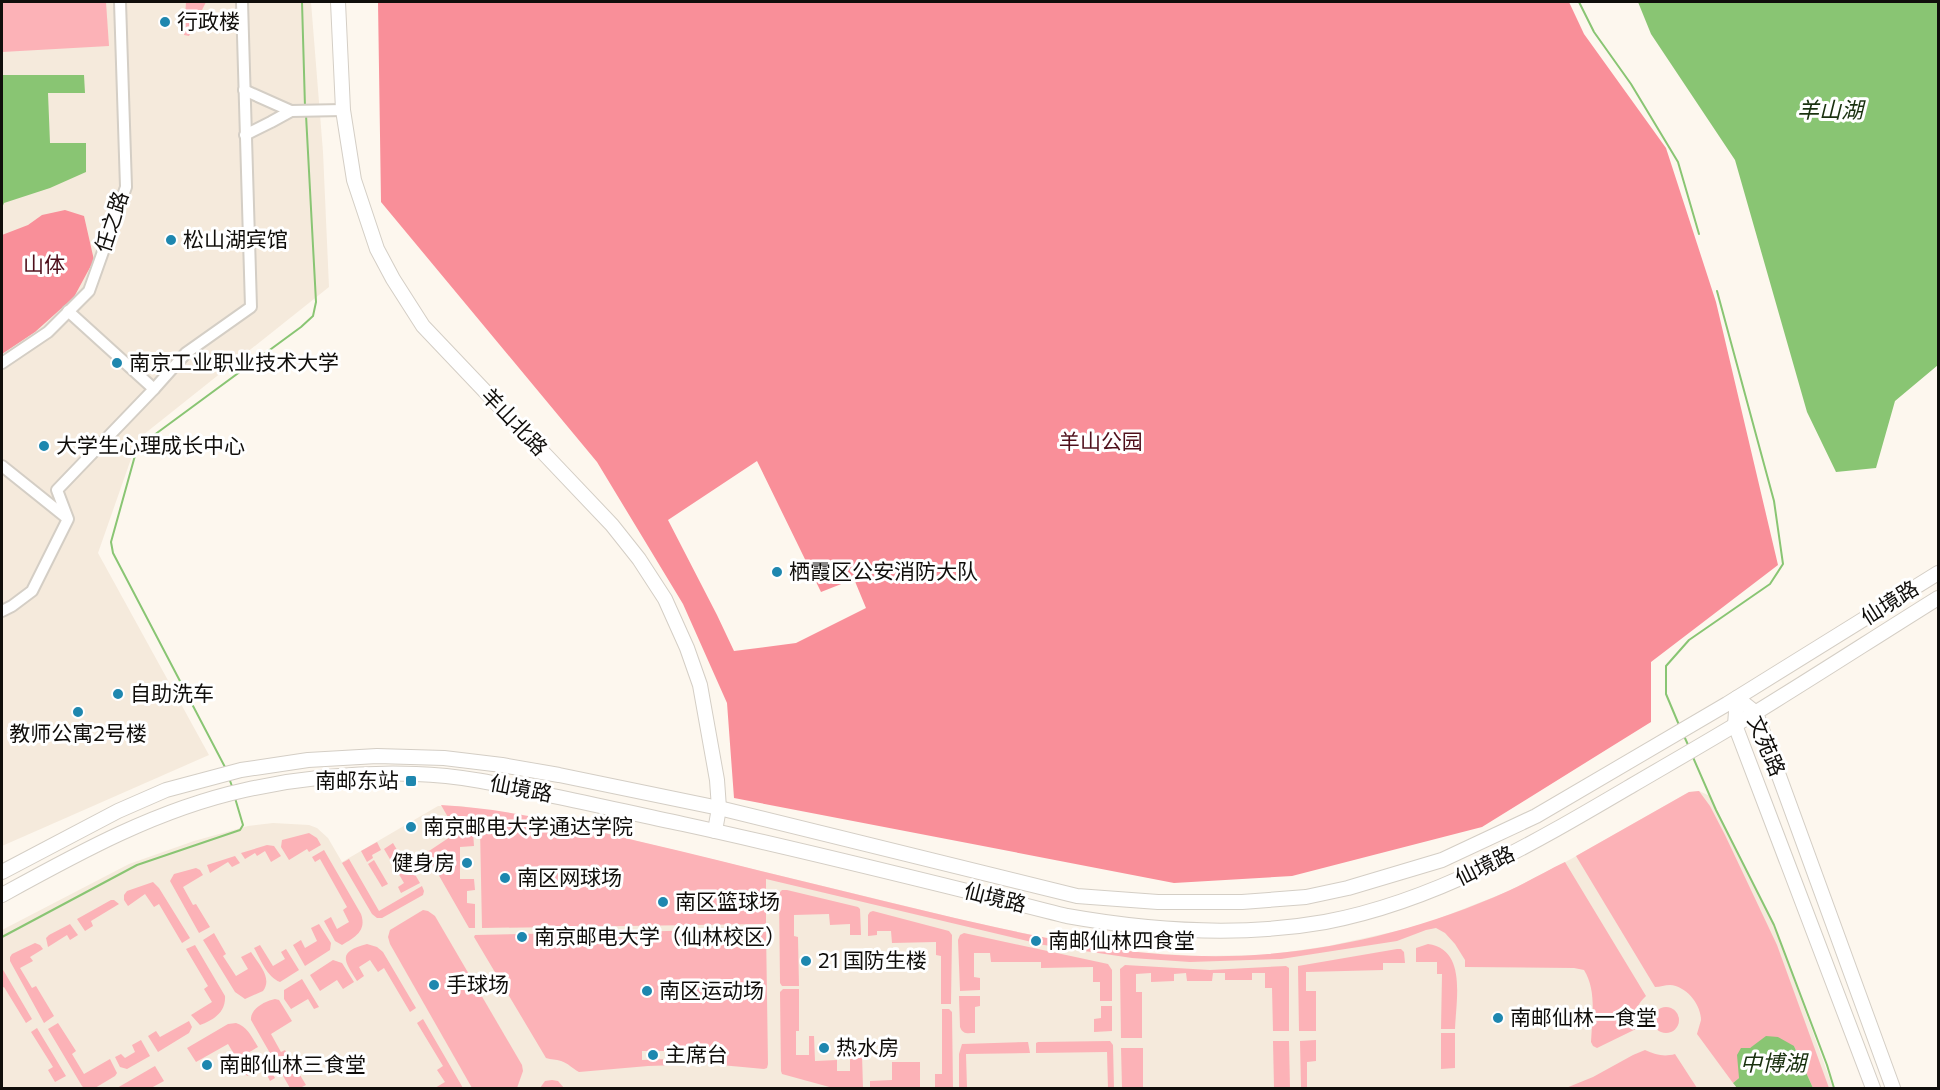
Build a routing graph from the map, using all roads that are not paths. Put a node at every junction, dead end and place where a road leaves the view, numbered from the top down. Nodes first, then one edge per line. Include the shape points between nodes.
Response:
1 (120, 2) edge
2 (242, 2) edge
3 (338, 2) edge
4 (244, 90) junction
5 (343, 110) junction
6 (291, 111) junction
7 (245, 135) junction
8 (68, 311) junction
9 (2, 363) edge
10 (154, 389) junction
11 (2, 466) edge
12 (68, 519) junction
13 (1938, 573) edge
14 (1938, 598) edge
15 (2, 612) edge
16 (1737, 698) junction
17 (1756, 712) junction
18 (1735, 725) junction
19 (719, 808) junction
20 (715, 831) junction
21 (2, 872) edge
22 (2, 895) edge
23 (1873, 1089) edge
24 (1893, 1089) edge

1 - 8 street, 任之路 via 126,187 89,291
2 - 4 street
3 - 5 main road, 羊山北路
4 - 6 street
4 - 7 street
5 - 6 street
5 - 19 main road, 羊山北路 via 354,180 377,249 423,326 612,525 665,599 700,685
6 - 7 street
7 - 10 street via 251,307 186,353
8 - 9 street, 任之路 via 48,332
8 - 10 street
10 - 12 street via 57,490
11 - 12 street
12 - 15 street via 32,591
13 - 16 main road, 仙境路
14 - 17 main road, 仙境路
16 - 17 main road, 文苑路
16 - 18 main road, 文苑路
16 - 19 main road, 仙境路 via 1536,816 1442,860 1306,897 1158,902 1077,896
17 - 18 main road, 仙境路
17 - 24 main road, 文苑路
18 - 20 main road, 仙境路 via 1552,832 1421,896 1324,922 1280,927 1215,930 1110,924
18 - 23 main road, 文苑路
19 - 20 main road, 羊山北路
19 - 21 main road, 仙境路 via 525,769 444,758 308,760 241,770 166,790
20 - 22 main road, 仙境路 via 505,785 428,775 304,780 184,806 112,837

